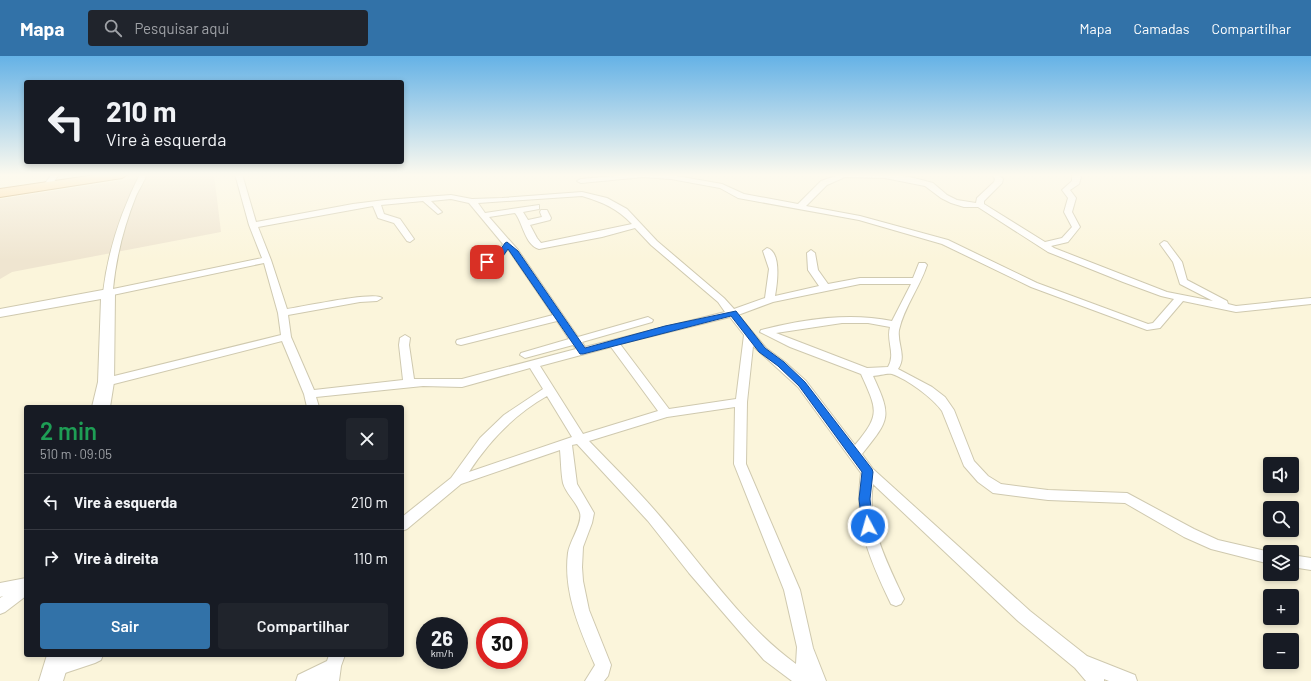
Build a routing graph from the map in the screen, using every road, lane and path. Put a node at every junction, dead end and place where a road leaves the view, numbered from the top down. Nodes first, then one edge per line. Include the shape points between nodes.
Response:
1 (129, 203) edge
2 (247, 203) edge
3 (376, 203) joint
4 (429, 203) edge
5 (473, 203) edge
6 (610, 203) edge
7 (778, 203) edge
8 (804, 203) edge
9 (957, 203) edge
10 (1071, 203) edge
11 (980, 205) joint
12 (536, 207) dead end
13 (800, 207) junction
14 (522, 209) junction
15 (438, 212) dead end
16 (544, 212) dead end
17 (482, 216) junction
18 (527, 223) junction
19 (253, 225) junction
20 (637, 225) junction
21 (410, 239) dead end
22 (507, 244) junction
23 (1164, 244) dead end
24 (1044, 245) junction
25 (767, 251) dead end
26 (811, 253) dead end
27 (267, 260) junction
28 (477, 265) dead end
29 (922, 265) dead end
30 (917, 280) junction
31 (826, 287) junction
32 (108, 293) junction
33 (377, 298) dead end
34 (1180, 298) junction
35 (770, 300) junction
36 (1311, 301) edge
37 (1236, 308) junction
38 (0, 313) edge
39 (283, 313) junction
40 (733, 313) junction
41 (559, 317) junction
42 (648, 320) dead end
43 (896, 324) junction
44 (766, 332) junction
45 (749, 335) junction
46 (286, 337) junction
47 (405, 338) dead end
48 (576, 341) junction
49 (461, 342) dead end
50 (614, 343) junction
51 (583, 352) junction
52 (525, 355) dead end
53 (534, 365) junction
54 (892, 370) junction
55 (866, 372) junction
56 (106, 382) junction
57 (409, 383) junction
58 (549, 390) junction
59 (310, 394) junction
60 (742, 402) junction
61 (101, 405) edge
62 (313, 405) edge
63 (666, 413) junction
64 (580, 440) junction
65 (566, 443) junction
66 (855, 454) junction
67 (868, 472) junction
68 (456, 481) junction
69 (404, 523) edge
70 (1263, 556) edge
71 (1299, 562) edge
72 (1311, 564) edge
73 (24, 584) edge
74 (24, 589) edge
75 (0, 590) edge
76 (896, 598) dead end
77 (0, 607) edge
78 (89, 657) edge
79 (1081, 662) junction
80 (333, 667) edge
81 (56, 668) edge
82 (808, 680) edge
83 (304, 681) edge
84 (593, 681) edge
85 (1096, 681) edge
86 (1129, 681) edge

1 - 32 street via 110,273
2 - 19 street
3 - 19 street
3 - 21 street via 381,216 397,221
4 - 15 street
5 - 17 street
6 - 20 street via 624,211
7 - 13 street
8 - 13 street
9 - 11 street via 966,206
10 - 24 street via 1068,212 1076,228 1065,240
11 - 24 street
12 - 14 street
13 - 34 street via 868,219 953,245 1034,285 1147,327 1156,326
14 - 17 street
14 - 18 street via 519,212
16 - 18 street via 547,218
17 - 22 street
18 - 20 street via 530,235 539,246
19 - 27 street
20 - 40 street
22 - 28 street via 497,258
22 - 41 street
23 - 37 street via 1177,262 1183,282
24 - 34 street via 1126,280
25 - 35 street via 774,269
26 - 31 street via 813,270
27 - 32 street
27 - 39 street
29 - 30 street
30 - 31 street via 868,280
30 - 43 street
31 - 35 street
32 - 38 street
32 - 56 street
33 - 39 street
34 - 37 street
35 - 40 street
36 - 37 street
39 - 46 street
40 - 45 street
40 - 50 street
41 - 48 street
41 - 49 street
42 - 48 street
43 - 44 street via 868,320 843,321 807,324
43 - 54 street via 894,334 897,359
44 - 45 street
44 - 55 street
45 - 60 street
45 - 66 street via 762,350 802,384
46 - 56 street
46 - 59 street
47 - 57 street
48 - 51 street
48 - 52 street
50 - 51 street
50 - 63 street
51 - 53 street
53 - 57 street via 462,383
53 - 58 street
54 - 55 street
54 - 70 street via 941,400 948,410 969,463 983,479 998,489 1048,495 1126,498 1216,545
55 - 66 street via 881,416
56 - 61 street
57 - 59 street
58 - 64 street
58 - 68 street via 535,396 480,444
59 - 62 street
60 - 63 street
60 - 82 street via 740,464 792,590 805,646
63 - 64 street
64 - 65 street
64 - 82 street via 653,517 757,642 770,655
65 - 68 street
65 - 84 street via 570,484 587,513 575,560 576,583 586,626 603,665
66 - 67 street
67 - 76 street via 864,499 868,526 876,555
67 - 79 street via 1024,616
68 - 69 street
71 - 72 street
73 - 75 street
74 - 77 street
78 - 81 street
79 - 85 street
79 - 86 street
80 - 83 street

